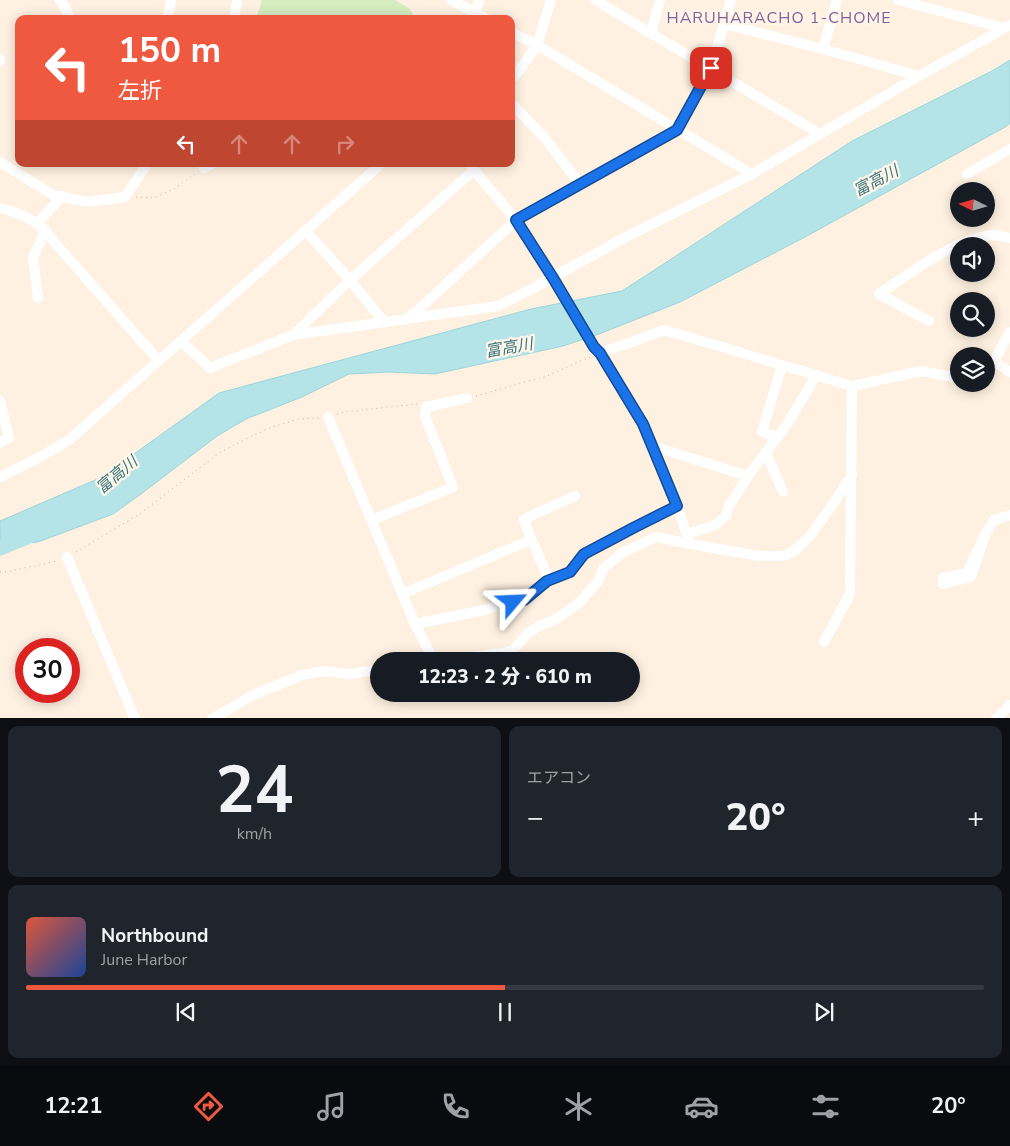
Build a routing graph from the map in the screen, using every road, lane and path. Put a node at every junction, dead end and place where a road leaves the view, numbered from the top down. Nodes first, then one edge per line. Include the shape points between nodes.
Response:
1 (60, 0) edge
2 (171, 0) edge
3 (237, 0) edge
4 (451, 0) edge
5 (470, 0) edge
6 (480, 0) edge
7 (551, 0) edge
8 (595, 0) edge
9 (660, 0) edge
10 (731, 0) edge
11 (837, 0) edge
12 (898, 0) edge
13 (68, 15) edge
14 (168, 15) edge
15 (235, 15) edge
16 (474, 15) edge
17 (475, 15) edge
18 (475, 15) edge
19 (724, 24) junction
20 (1007, 26) edge
21 (651, 33) junction
22 (515, 34) edge
23 (537, 45) junction
24 (823, 48) junction
25 (711, 68) junction
26 (515, 76) edge
27 (919, 76) junction
28 (515, 107) edge
29 (677, 130) junction
30 (820, 134) junction
31 (1010, 150) edge
32 (0, 162) edge
33 (145, 167) edge
34 (207, 167) edge
35 (375, 167) edge
36 (471, 167) edge
37 (752, 174) junction
38 (967, 174) dead end
39 (581, 185) junction
40 (62, 196) junction
41 (125, 197) junction
42 (0, 208) edge
43 (516, 220) junction
44 (37, 224) junction
45 (46, 230) junction
46 (306, 231) junction
47 (1010, 238) edge
48 (350, 280) junction
49 (555, 282) junction
50 (38, 298) dead end
51 (406, 319) junction
52 (929, 321) dead end
53 (384, 322) junction
54 (1010, 332) edge
55 (293, 335) junction
56 (181, 341) junction
57 (597, 350) junction
58 (995, 356) edge
59 (159, 361) junction
60 (782, 365) junction
61 (995, 366) edge
62 (1010, 372) edge
63 (816, 376) junction
64 (950, 376) edge
65 (852, 386) junction
66 (468, 398) dead end
67 (0, 401) edge
68 (328, 417) dead end
69 (778, 437) junction
70 (0, 443) edge
71 (652, 446) junction
72 (766, 453) junction
73 (852, 475) junction
74 (748, 476) junction
75 (0, 477) edge
76 (783, 492) dead end
77 (575, 496) dead end
78 (677, 506) junction
79 (1010, 515) edge
80 (372, 520) junction
81 (688, 539) junction
82 (531, 540) junction
83 (67, 557) joint
84 (0, 572) edge
85 (944, 578) dead end
86 (549, 580) junction
87 (402, 594) junction
88 (415, 624) junction
89 (824, 642) dead end
90 (429, 652) edge
91 (506, 652) edge
92 (370, 671) edge
93 (1010, 705) edge
94 (135, 718) edge
95 (212, 718) edge
96 (996, 718) edge

1 - 13 street
2 - 14 street
3 - 15 street
4 - 16 street
5 - 17 street
6 - 18 street
7 - 23 street
8 - 21 street
9 - 21 street
10 - 19 street
11 - 24 street
12 - 20 street
19 - 24 street
19 - 25 street
20 - 27 street
21 - 25 street
22 - 23 street
23 - 26 street
23 - 29 street
24 - 27 street
25 - 29 street
25 - 30 street
27 - 30 street
28 - 39 street via 543,136
29 - 37 street
29 - 39 street
30 - 37 street
31 - 38 street
32 - 40 street via 53,194
33 - 41 street
34 - 41 path via 174,189 153,198
35 - 46 street
36 - 43 street
36 - 48 street
37 - 49 street via 624,238
39 - 43 street
40 - 41 street via 88,202
40 - 44 street
42 - 44 street via 30,218
43 - 49 street
43 - 51 street
44 - 45 street
45 - 50 street via 33,257
45 - 59 street
46 - 48 street
46 - 56 street
47 - 52 street via 993,235 965,241 879,294
48 - 53 street
48 - 55 street
49 - 51 street via 498,306
49 - 57 street
51 - 53 street
53 - 55 street
54 - 58 street
55 - 56 street via 210,368
56 - 59 street
57 - 60 street via 665,330
57 - 71 street via 643,424
59 - 75 street via 68,440
60 - 63 street
60 - 69 street via 762,432
61 - 62 street
63 - 65 street
63 - 69 street
64 - 65 street via 921,371
65 - 73 street
66 - 80 street via 426,407 425,416 453,487
67 - 70 street via 9,438
68 - 80 street
69 - 72 street
71 - 74 street
71 - 78 street
72 - 74 street
72 - 76 street
73 - 81 street via 808,538 784,556 760,556
73 - 89 street via 850,594
74 - 81 street via 726,516
77 - 82 street via 524,519
78 - 81 street
78 - 86 street via 584,554 570,572
79 - 85 street via 994,520 967,573
80 - 87 street
81 - 91 street via 656,537 622,553 604,568 598,581 580,602 528,633 513,650
82 - 86 street
82 - 87 street
83 - 84 path
83 - 94 street
86 - 88 street via 524,600
87 - 88 street
88 - 90 street
92 - 95 street via 302,675 253,695
93 - 96 street

